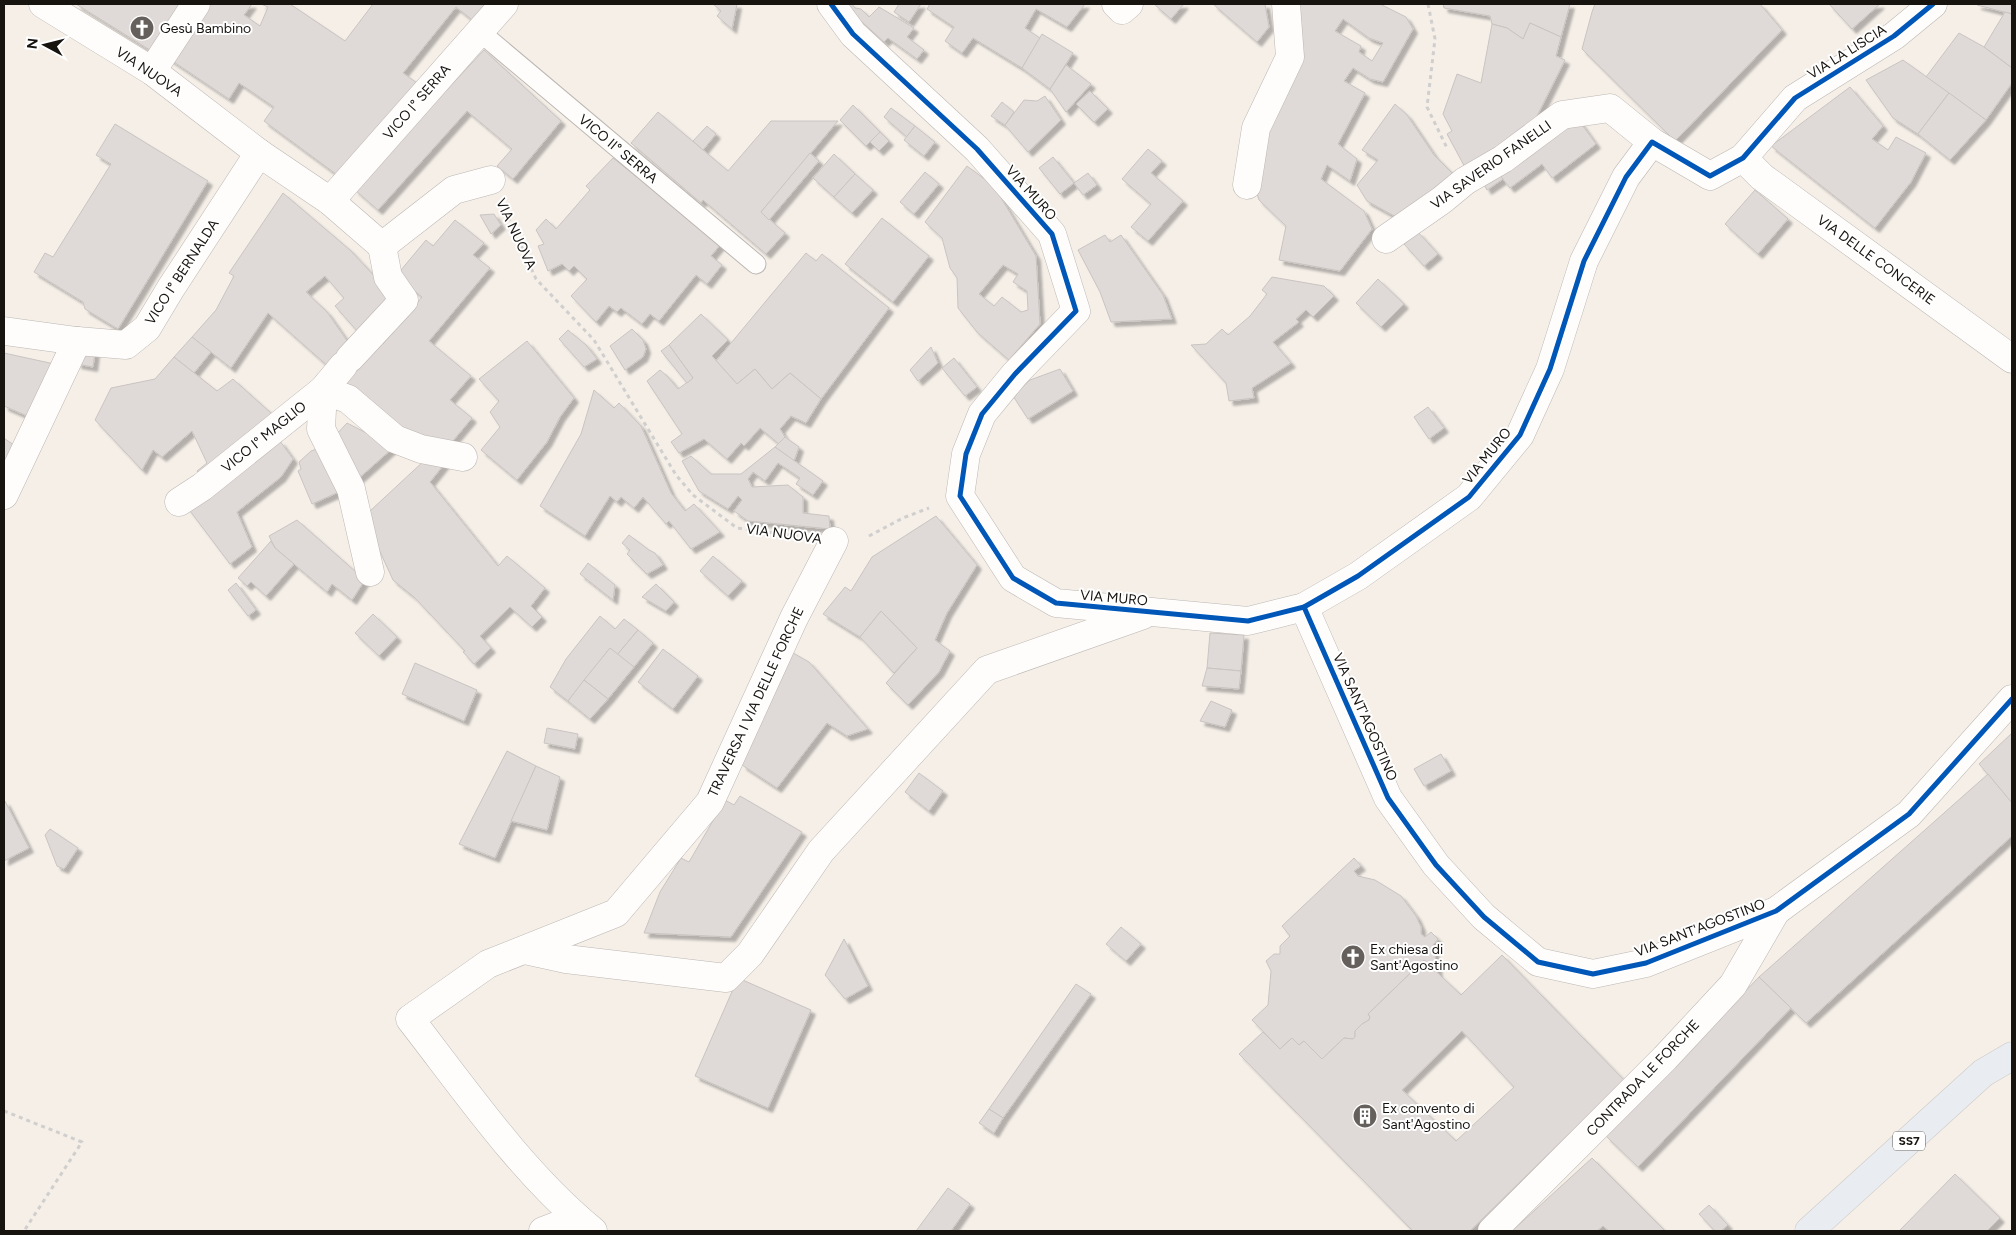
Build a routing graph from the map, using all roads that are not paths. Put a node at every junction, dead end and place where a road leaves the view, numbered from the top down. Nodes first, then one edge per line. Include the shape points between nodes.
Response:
1 (43, 4) edge
2 (196, 4) edge
3 (504, 4) edge
4 (831, 4) edge
5 (1116, 4) edge
6 (1129, 4) edge
7 (1286, 4) edge
8 (1933, 4) edge
9 (480, 32) junction
10 (152, 71) junction
11 (1652, 142) junction
12 (259, 153) junction
13 (1743, 158) junction
14 (491, 180) road end
15 (1247, 185) dead end
16 (330, 201) junction
17 (1386, 239) dead end
18 (382, 246) junction
19 (756, 264) dead end
20 (4, 331) edge
21 (77, 341) junction
22 (2012, 359) edge
23 (323, 390) junction
24 (463, 457) dead end
25 (4, 495) edge
26 (179, 502) dead end
27 (834, 541) road end
28 (370, 572) dead end
29 (1304, 607) junction
30 (1152, 612) junction
31 (2012, 700) edge
32 (1776, 911) junction
33 (525, 950) junction
34 (2012, 1056) edge
35 (585, 1224) edge
36 (543, 1231) edge
37 (1492, 1231) edge
38 (1809, 1231) edge

1 - 10 street, VIA NUOVA
2 - 10 street
3 - 9 street, VICO I° SERRA
4 - 30 street, VIA MURO via 853,34 977,149 1052,234 1076,312 1015,374 982,414 966,454 960,496 1013,578 1056,603
5 - 6 street via 1122,10
7 - 15 street via 1290,57 1256,128
8 - 13 street, VIA LA LISCIA via 1894,36 1795,98
9 - 16 street, VICO I° SERRA
9 - 19 lane, VICO II° SERRA
10 - 12 street, VIA NUOVA
11 - 13 street via 1710,176
11 - 17 street, VIA SAVERIO FANELLI via 1610,108 1562,115
11 - 29 street, VIA MURO via 1626,177 1584,261 1550,369 1520,435 1469,497 1358,576
12 - 16 street, VIA NUOVA
12 - 21 street, VICO I° BERNALDA via 148,328 126,344
13 - 22 street, VIA DELLE CONCERIE via 1762,177
14 - 18 street via 454,190
16 - 18 street, VIA NUOVA
18 - 23 street, VICO I° MAGLIO via 388,277 404,300
20 - 21 street, VICO I° BERNALDA
21 - 25 street
23 - 24 street via 348,399 394,439 421,450
23 - 26 street, VICO I° MAGLIO
23 - 28 street via 321,428 351,489
27 - 33 street, TRAVERSA I VIA DELLE FORCHE via 794,618 710,802 616,913
29 - 30 street, VIA MURO via 1248,621
29 - 32 street, VIA SANT'AGOSTINO via 1388,798 1436,865 1484,917 1538,962 1593,974 1646,963
30 - 33 street via 987,670 821,851 750,954 726,978 566,959
31 - 32 street, VIA SANT'AGOSTINO via 1909,814
32 - 37 street, CONTRADA LE FORCHE via 1733,985 1665,1058
33 - 35 street, TRAVERSA I VIA DELLE FORCHE via 488,964 410,1019 510,1147
34 - 38 main road, SS7 via 1983,1074
35 - 36 street, TRAVERSA I VIA DELLE FORCHE

